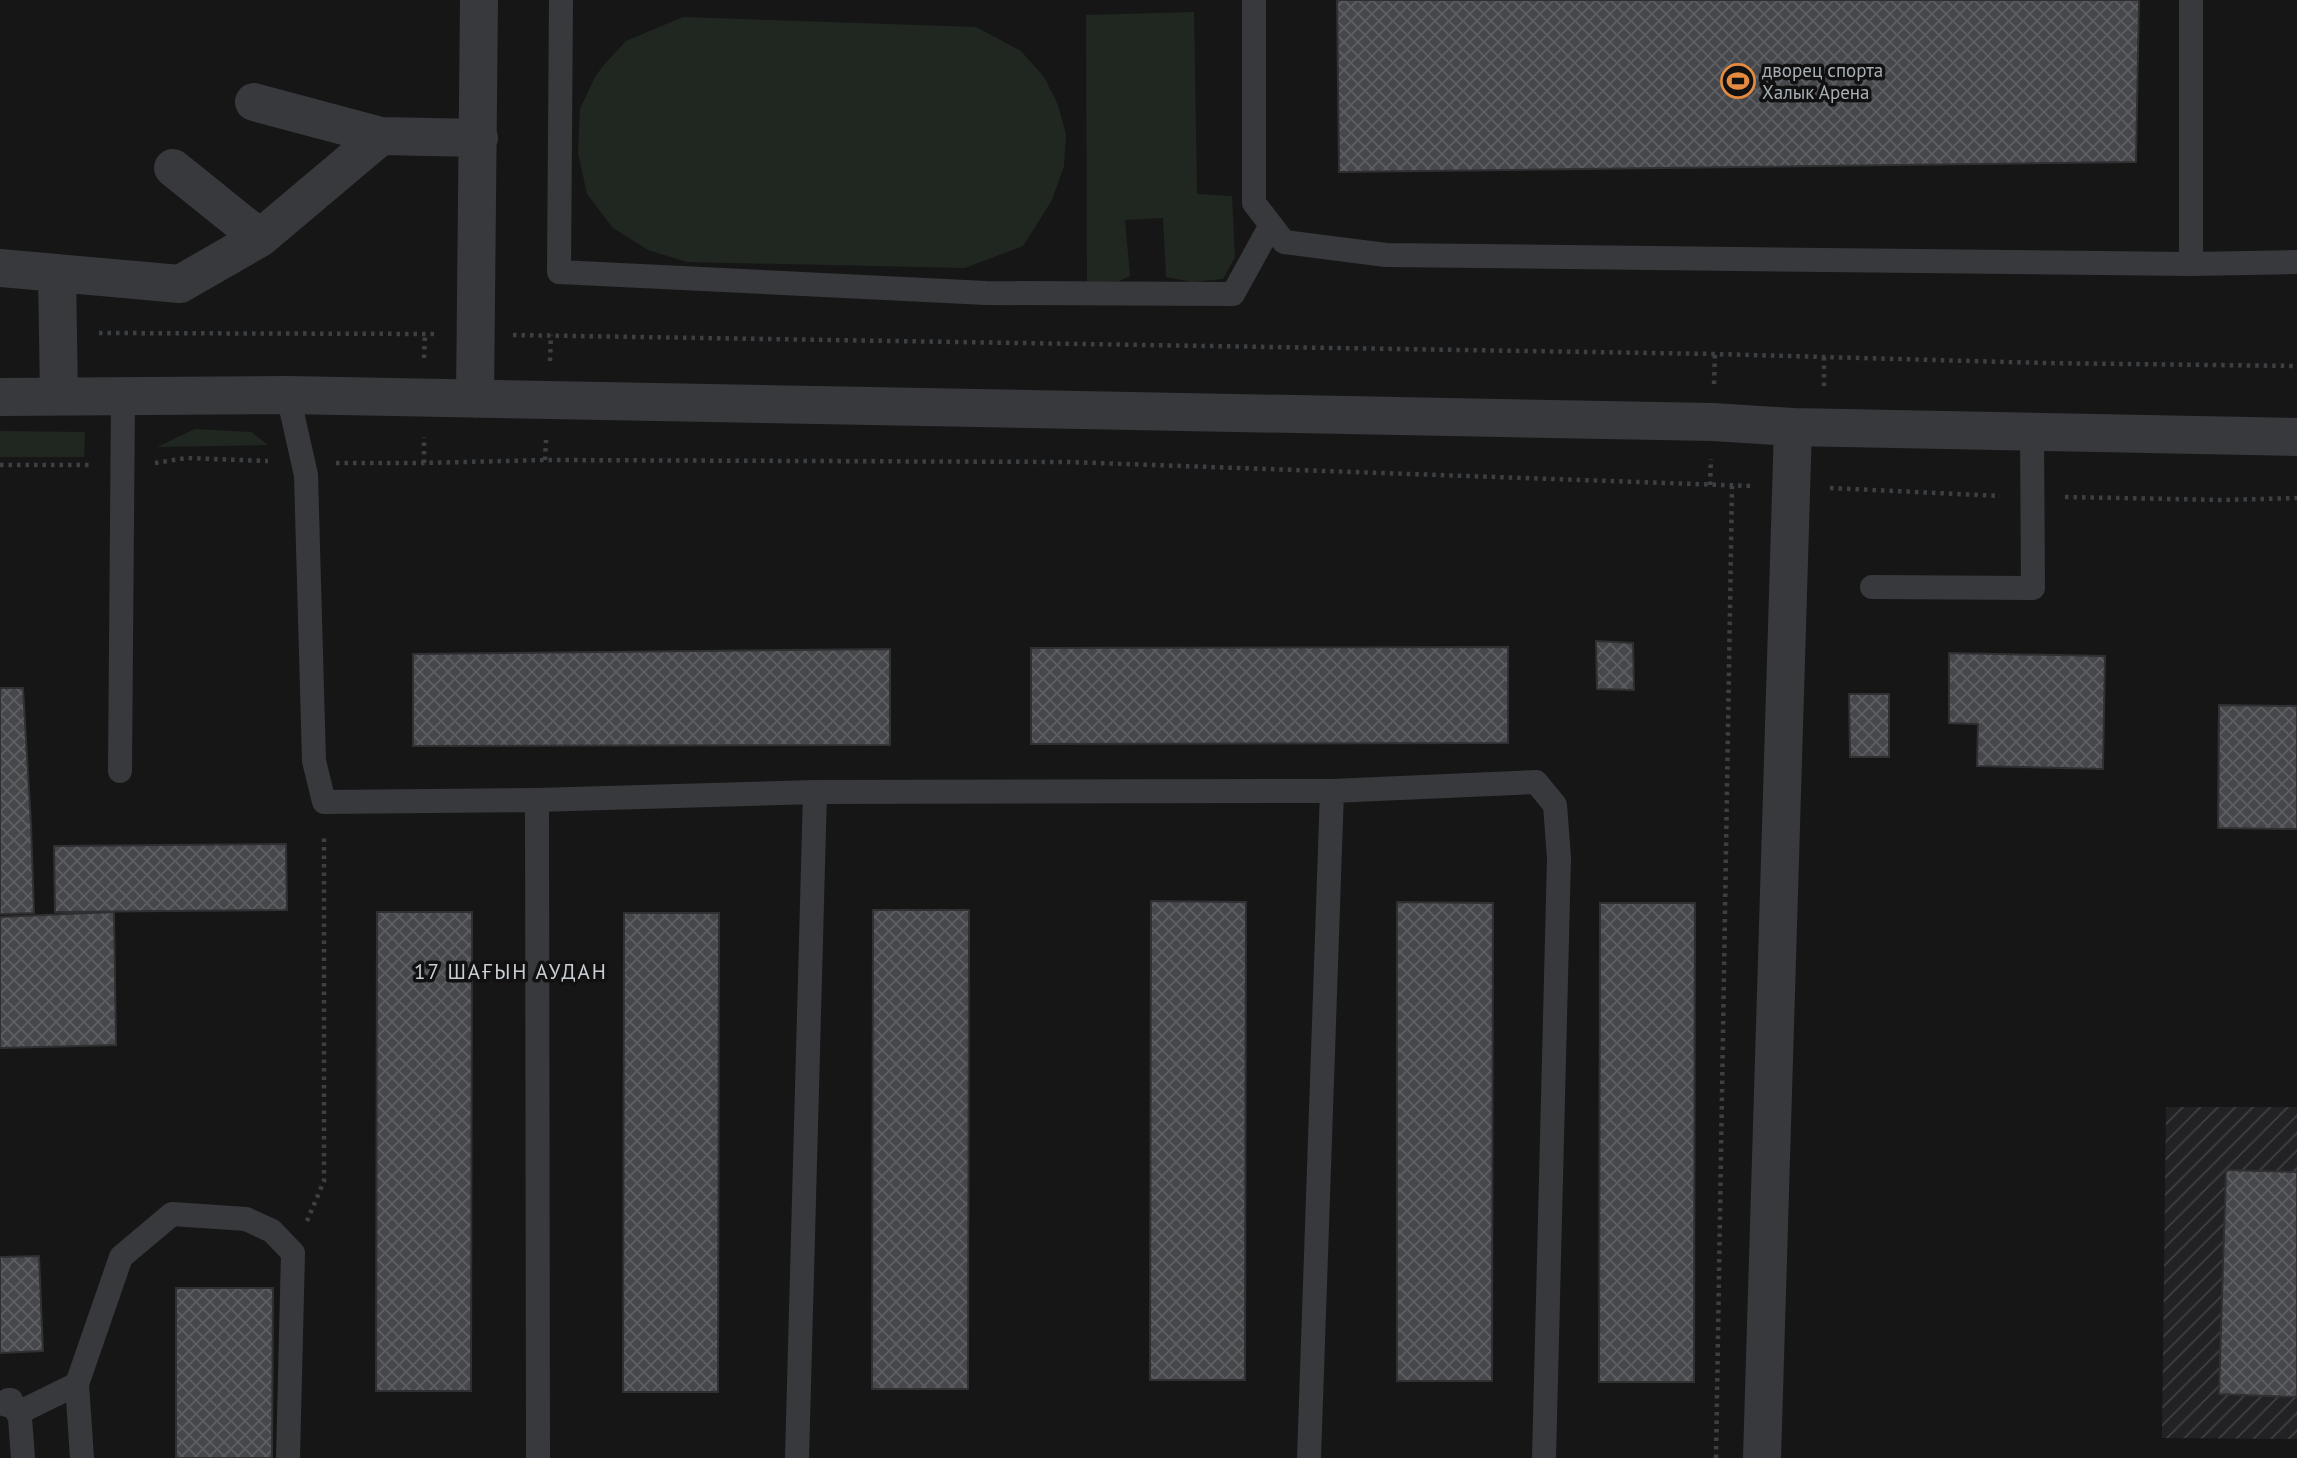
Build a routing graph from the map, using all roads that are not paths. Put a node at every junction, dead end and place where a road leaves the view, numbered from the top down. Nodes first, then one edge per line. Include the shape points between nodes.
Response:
1 (480, 0) edge
2 (561, 0) edge
3 (1254, 0) edge
4 (2191, 0) edge
5 (254, 102) dead end
6 (382, 136) junction
7 (479, 138) junction
8 (173, 168) dead end
9 (1271, 225) junction
10 (260, 238) junction
11 (2297, 262) edge
12 (2191, 264) junction
13 (0, 268) edge
14 (57, 273) junction
15 (288, 395) junction
16 (59, 396) junction
17 (123, 396) junction
18 (0, 397) edge
19 (475, 399) junction
20 (1793, 427) junction
21 (2032, 431) junction
22 (2297, 437) edge
23 (1872, 587) dead end
24 (120, 771) dead end
25 (1332, 791) junction
26 (815, 792) junction
27 (537, 800) junction
28 (77, 1384) junction
29 (5, 1403) edge
30 (23, 1458) edge
31 (82, 1458) edge
32 (288, 1458) edge
33 (538, 1458) edge
34 (797, 1458) edge
35 (1309, 1458) edge
36 (1544, 1458) edge
37 (1762, 1458) edge

1 - 7 street
2 - 9 lane via 559,272 986,293 1233,295
3 - 9 lane via 1254,202
4 - 12 lane
5 - 6 street
6 - 7 street
6 - 10 street
7 - 19 street
8 - 10 street
9 - 12 lane via 1284,242 1386,255
10 - 14 street via 180,284
11 - 12 lane
13 - 14 street
14 - 16 street
15 - 17 street
15 - 19 street
15 - 27 lane via 306,475 314,761 324,802
16 - 17 street
16 - 18 street
17 - 24 lane
19 - 20 street
20 - 21 street
20 - 37 street
21 - 22 street
21 - 23 lane via 2033,588
25 - 26 lane
25 - 35 lane
25 - 36 lane via 1536,782 1555,805 1559,858
26 - 27 lane
26 - 34 lane
27 - 33 lane
28 - 29 lane via 24,1410
28 - 31 lane
28 - 32 lane via 121,1257 172,1214 246,1219 272,1231 293,1253
29 - 30 lane via 20,1418

